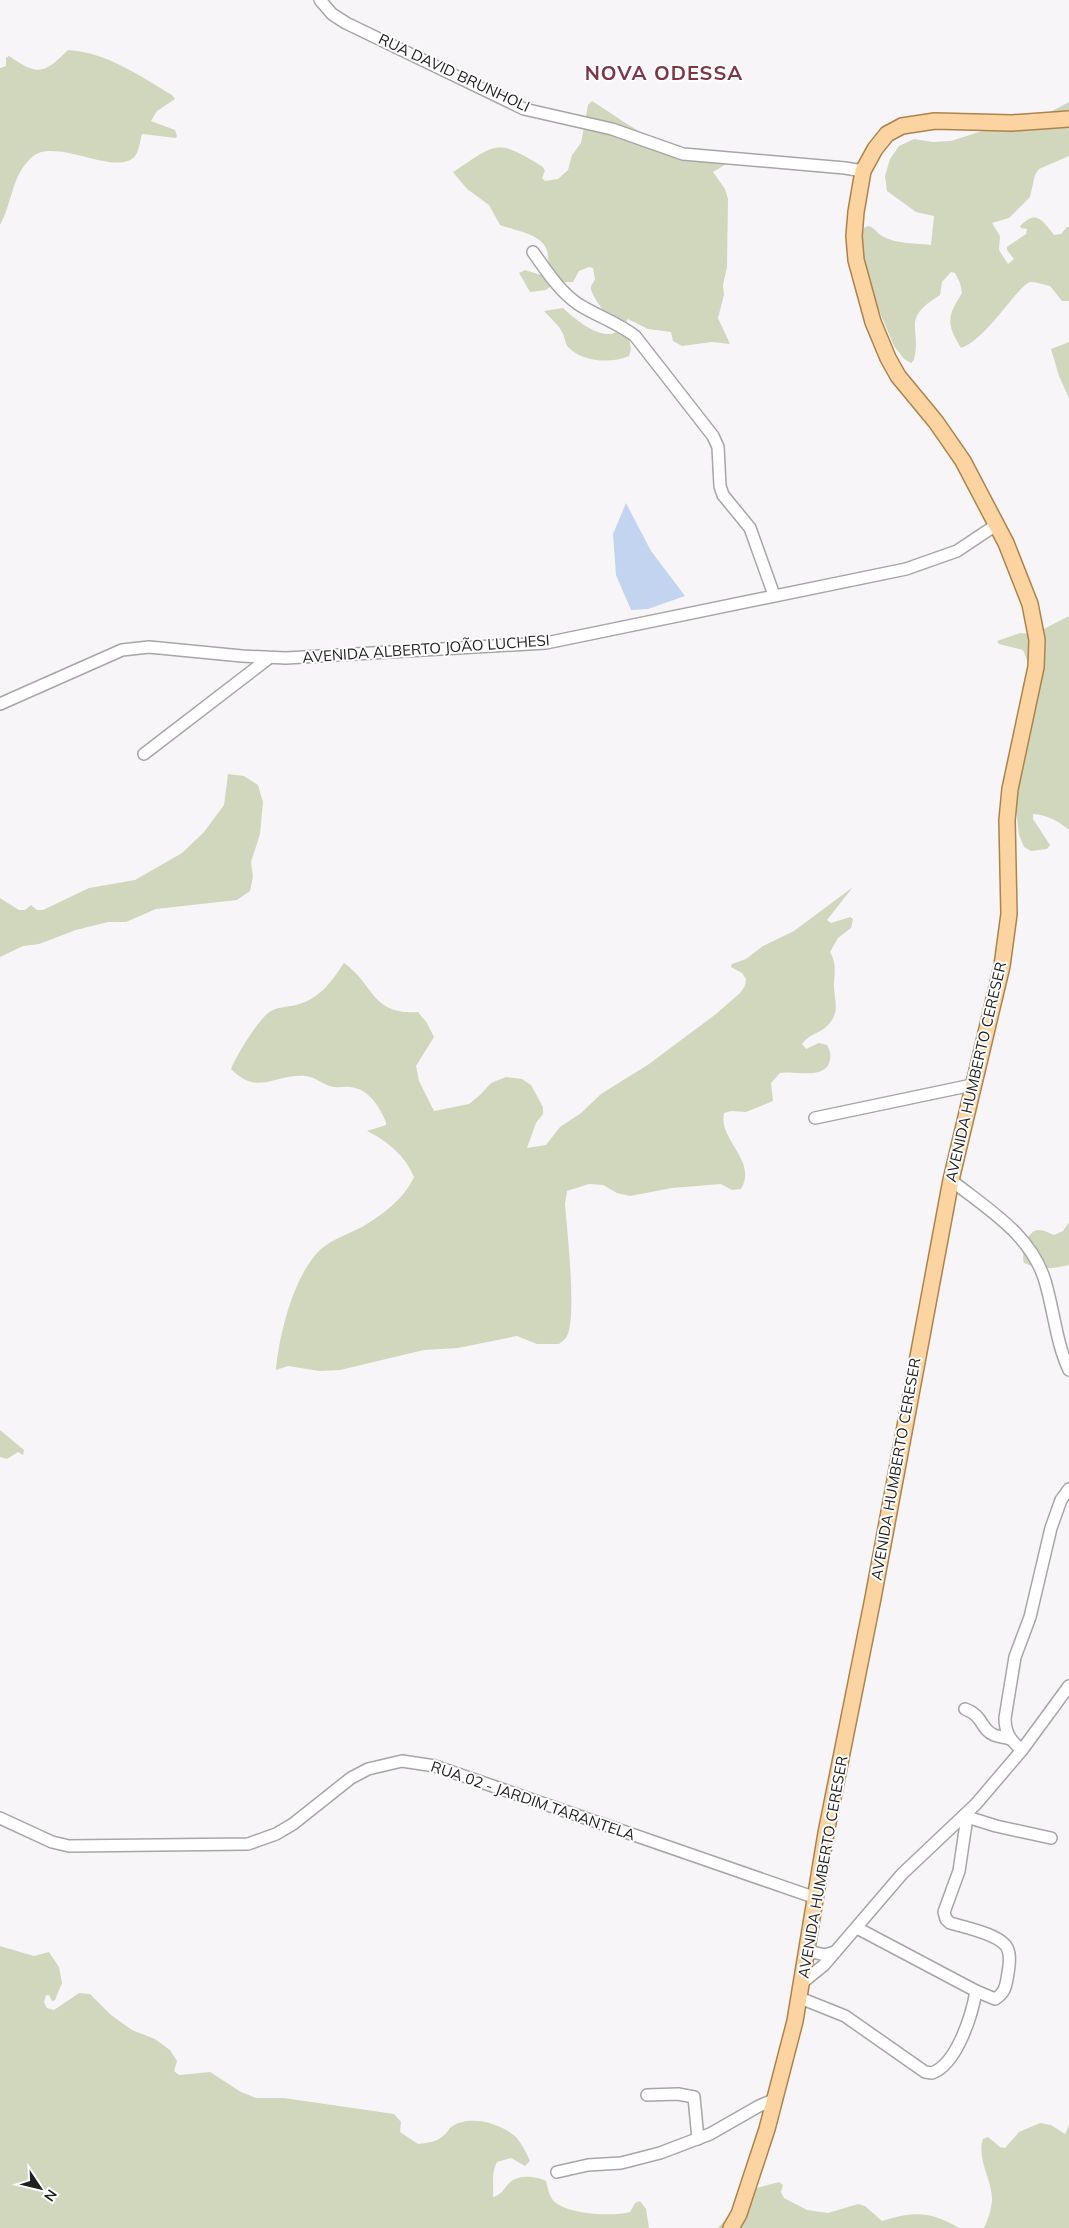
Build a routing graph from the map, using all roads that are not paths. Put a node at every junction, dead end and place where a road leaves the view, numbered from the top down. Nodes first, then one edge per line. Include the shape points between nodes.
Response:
1 (320, 0) edge
2 (1069, 119) edge
3 (863, 171) junction
4 (533, 252) dead end
5 (996, 525) junction
6 (774, 595) junction
7 (269, 658) junction
8 (0, 704) edge
9 (144, 754) dead end
10 (972, 1085) junction
11 (815, 1118) dead end
12 (950, 1180) junction
13 (1069, 1370) edge
14 (1069, 1489) edge
15 (1065, 1502) edge
16 (1069, 1686) edge
17 (965, 1708) dead end
18 (1010, 1739) junction
19 (1022, 1750) junction
20 (966, 1817) junction
21 (0, 1818) edge
22 (1051, 1838) dead end
23 (816, 1898) junction
24 (857, 1928) junction
25 (808, 1951) junction
26 (834, 1952) junction
27 (803, 1982) junction
28 (976, 1991) junction
29 (800, 1998) junction
30 (647, 2095) dead end
31 (776, 2099) junction
32 (698, 2138) junction
33 (557, 2172) dead end
34 (731, 2228) edge

1 - 3 street, RUA DAVID BRUNHOLI via 332,14 346,23 524,109 612,129 682,154
2 - 3 main road, AVENIDA HUMBERTO CERESER via 1012,123 935,121 902,126 887,134 874,149
3 - 5 main road, AVENIDA HUMBERTO CERESER via 854,236 856,260 873,322 898,376 959,455
4 - 6 street via 561,289 577,303 635,336 713,436 718,447 723,495 750,528
5 - 6 street, AVENIDA ALBERTO JOÃO LUCHESI via 957,551 906,569
5 - 10 main road, AVENIDA HUMBERTO CERESER via 1030,604 1037,640 1036,667 1010,789 1007,820 1009,914 1005,950
6 - 7 street, AVENIDA ALBERTO JOÃO LUCHESI via 546,643
7 - 8 street, AVENIDA ALBERTO JOÃO LUCHESI via 135,647
7 - 9 street
10 - 11 street
10 - 12 main road, AVENIDA HUMBERTO CERESER
12 - 13 street via 1012,1230 1033,1253 1045,1281
12 - 23 main road, AVENIDA HUMBERTO CERESER
14 - 15 street
15 - 18 street via 1051,1528 1030,1617 1015,1657 1004,1718
16 - 19 street
17 - 18 street via 976,1713 993,1735
18 - 19 street
19 - 20 street
20 - 22 street
20 - 24 street via 902,1874
20 - 28 street via 960,1871 946,1905 946,1919 1002,1941 1008,1949 1009,1961 1006,1988 1002,1994 995,1999
21 - 23 street, RUA 02 - JARDIM TARANTELA via 52,1842 69,1846 248,1844 293,1824 351,1778 368,1769 402,1761 435,1766
23 - 25 main road, AVENIDA HUMBERTO CERESER
24 - 26 street
24 - 28 street
25 - 26 street via 825,1955
25 - 27 main road, AVENIDA HUMBERTO CERESER
26 - 27 street via 816,1974
27 - 29 main road, AVENIDA HUMBERTO CERESER
28 - 29 street via 959,2043 942,2067 932,2073 925,2072 845,2016
29 - 31 main road, AVENIDA HUMBERTO CERESER
30 - 32 street via 694,2097
31 - 32 street
31 - 34 main road, AVENIDA HUMBERTO CERESER via 753,2174
32 - 33 street via 660,2153 621,2163 588,2164

